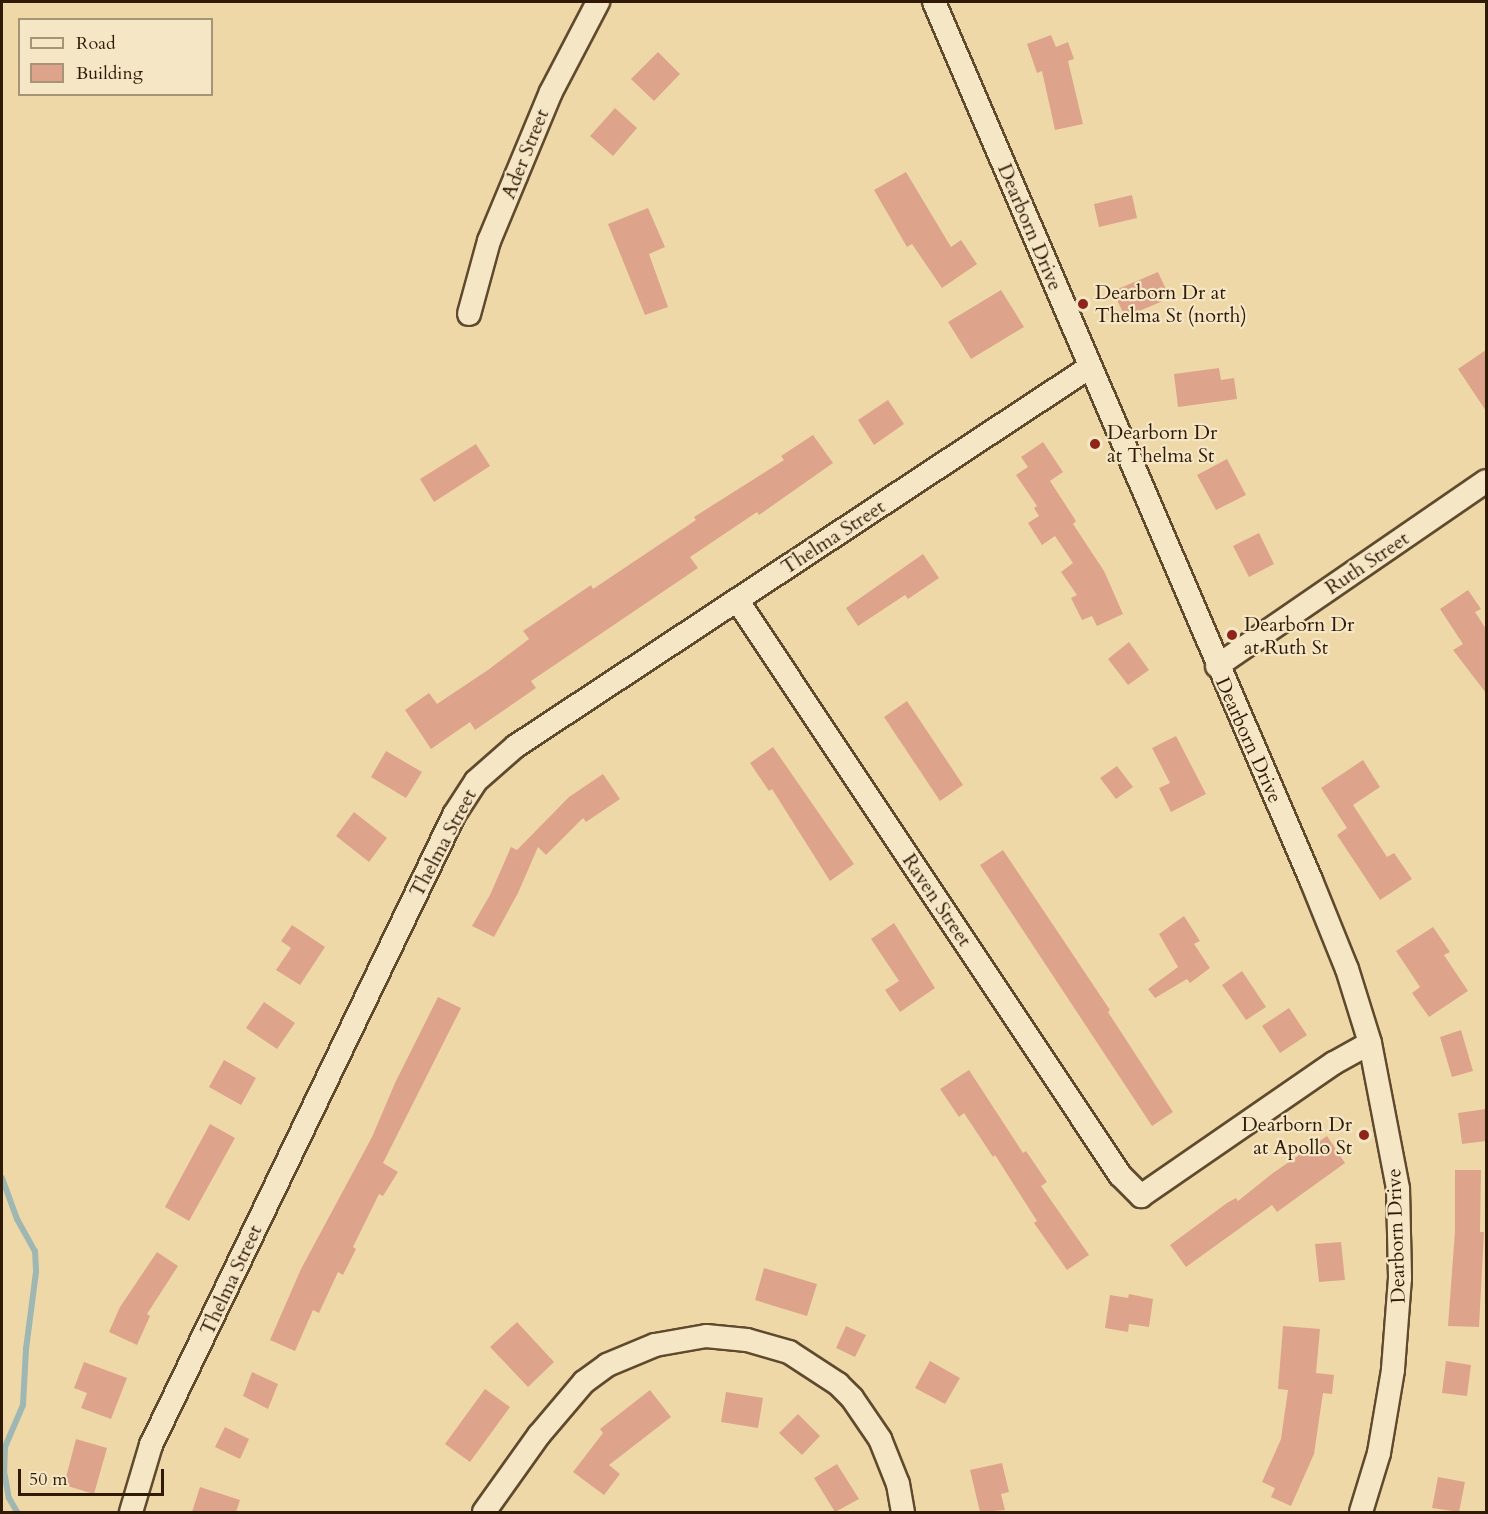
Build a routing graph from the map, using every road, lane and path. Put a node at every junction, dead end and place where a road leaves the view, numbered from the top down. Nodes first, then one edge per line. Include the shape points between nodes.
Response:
1 (598, 2) edge
2 (934, 2) edge
3 (469, 314) dead end
4 (1090, 368) junction
5 (1485, 488) edge
6 (737, 600) junction
7 (1217, 666) junction
8 (1370, 1043) junction
9 (132, 1512) edge
10 (484, 1512) edge
11 (903, 1512) edge
12 (1361, 1512) edge

1 - 3 street, Ader Street via 551,92 512,184 489,241
2 - 4 street, Dearborn Drive
4 - 6 street, Thelma Street
4 - 7 street, Dearborn Drive
5 - 7 street, Ruth Street
6 - 8 street, Raven Street via 1120,1174 1141,1196 1334,1063
6 - 9 street, Thelma Street via 516,746 476,781 448,826 151,1445
7 - 8 street, Dearborn Drive via 1347,969
8 - 12 street, Dearborn Drive via 1398,1189 1400,1278 1393,1370 1379,1453
10 - 11 street via 539,1435 584,1382 607,1365 646,1348 706,1336 747,1340 789,1352 838,1384 880,1439 898,1484

